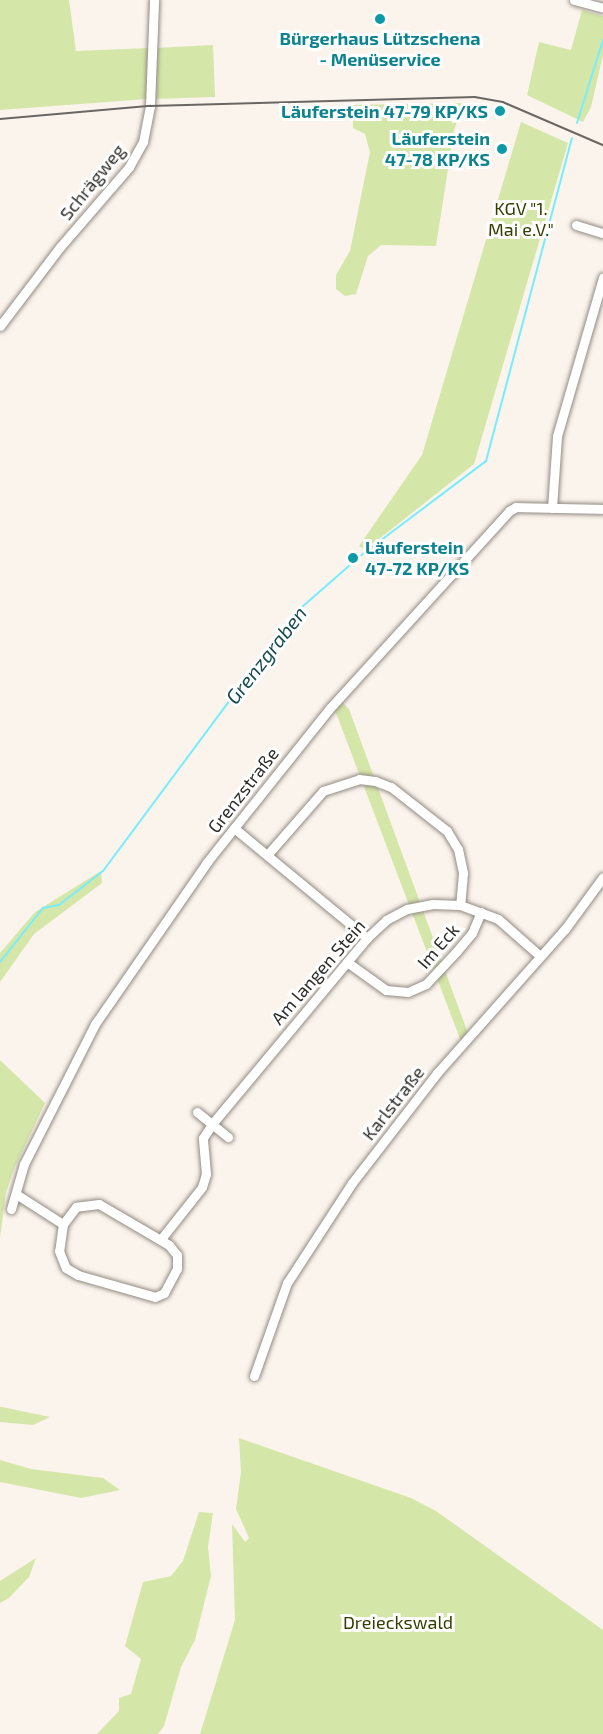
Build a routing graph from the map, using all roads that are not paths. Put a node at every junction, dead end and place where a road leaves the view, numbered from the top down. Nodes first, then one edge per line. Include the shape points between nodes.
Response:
1 (154, 0) edge
2 (574, 0) edge
3 (603, 7) edge
4 (576, 225) dead end
5 (603, 233) edge
6 (603, 278) edge
7 (0, 326) edge
8 (552, 508) junction
9 (603, 509) edge
10 (234, 828) junction
11 (268, 854) junction
12 (603, 877) edge
13 (460, 905) junction
14 (481, 912) junction
15 (366, 938) junction
16 (539, 955) junction
17 (347, 962) junction
18 (197, 1112) dead end
19 (212, 1124) junction
20 (228, 1137) dead end
21 (15, 1194) junction
22 (11, 1209) dead end
23 (63, 1224) junction
24 (161, 1239) junction
25 (254, 1376) dead end

1 - 7 street, Schrägweg via 150,110 143,142 129,167 60,247
2 - 3 street
4 - 5 street
6 - 8 street via 557,436
8 - 9 street, Grenzstraße
8 - 10 street, Grenzstraße via 516,507 509,512 330,708
10 - 11 street
10 - 21 street, Grenzstraße via 95,1024 24,1164
11 - 13 street via 322,791 349,781 375,781 392,787 447,831 458,849 463,873
11 - 15 street
12 - 16 street, Karlstraße via 565,929
13 - 14 street, Am langen Stein
13 - 15 street, Am langen Stein via 407,909 386,920
14 - 16 street, Am langen Stein via 498,919
14 - 17 street, Im Eck via 456,952 426,984 408,992 386,990
15 - 17 street, Am langen Stein
16 - 25 street, Karlstraße via 437,1073 352,1184 287,1283
17 - 19 street, Am langen Stein
18 - 19 street
19 - 20 street
19 - 24 street, Am langen Stein via 203,1138 206,1174 202,1187
21 - 22 street, Grenzstraße
21 - 23 street
23 - 24 street via 76,1208 99,1204
23 - 24 street via 59,1251 66,1268 146,1297 164,1293 177,1269 177,1254

